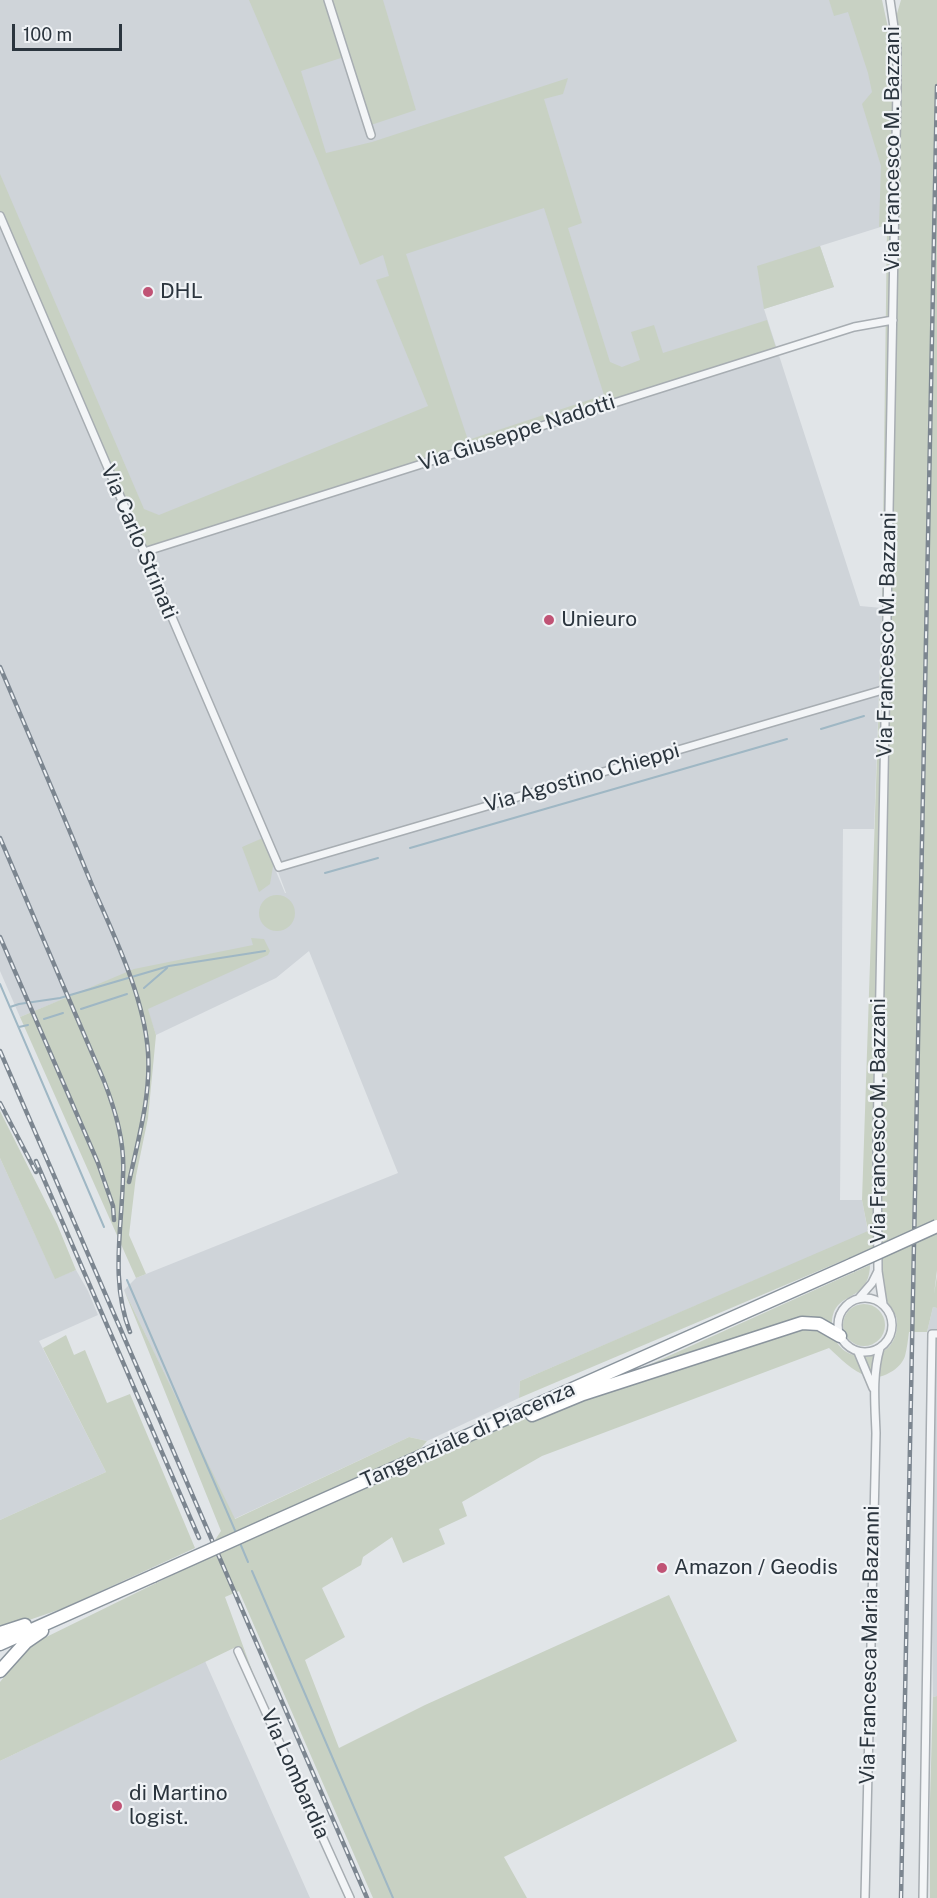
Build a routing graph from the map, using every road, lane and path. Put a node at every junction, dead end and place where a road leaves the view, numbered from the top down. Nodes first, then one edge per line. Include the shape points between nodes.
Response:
1 (328, 0) edge
2 (890, 0) edge
3 (371, 135) dead end
4 (0, 216) edge
5 (893, 320) junction
6 (144, 552) junction
7 (886, 689) junction
8 (279, 867) joint
9 (937, 1226) edge
10 (878, 1270) junction
11 (859, 1298) junction
12 (883, 1304) junction
13 (935, 1334) edge
14 (840, 1336) junction
15 (880, 1348) junction
16 (858, 1352) junction
17 (874, 1391) junction
18 (477, 1431) junction
19 (928, 1584) junction
20 (937, 1584) edge
21 (75, 1610) junction
22 (0, 1633) edge
23 (0, 1644) edge
24 (238, 1651) dead end
25 (0, 1671) edge
26 (350, 1898) edge
27 (865, 1898) edge
28 (923, 1898) edge

1 - 3 street
2 - 5 street, Via Francesco M. Bazzani via 897,48
4 - 6 street, Via Carlo Strinati
5 - 6 street, Via Giuseppe Nadotti via 833,334
5 - 7 street, Via Francesco M. Bazzani
6 - 8 street, Via Carlo Strinati
7 - 8 street, Via Agostino Chieppi
7 - 10 street, Via Francesco M. Bazzani via 876,1143
9 - 18 highway, Tangenziale di Piacenza, bridge
10 - 11 street, Via Francesco M. Bazzani
10 - 12 street, Via Francesco M. Bazzani
11 - 12 street via 868,1297
11 - 14 street via 840,1312
12 - 15 street via 892,1326
13 - 19 street
14 - 16 street
14 - 18 highway via 819,1324 802,1323 583,1394 509,1425
15 - 16 street
15 - 17 street
16 - 17 street
17 - 27 street, Via Francesca Maria Bazanni
18 - 21 highway, Tangenziale di Piacenza, bridge
19 - 20 street
19 - 28 street
21 - 22 highway
21 - 23 highway, Tangenziale di Piacenza
21 - 25 highway via 26,1642
24 - 26 street, Via Lombardia

